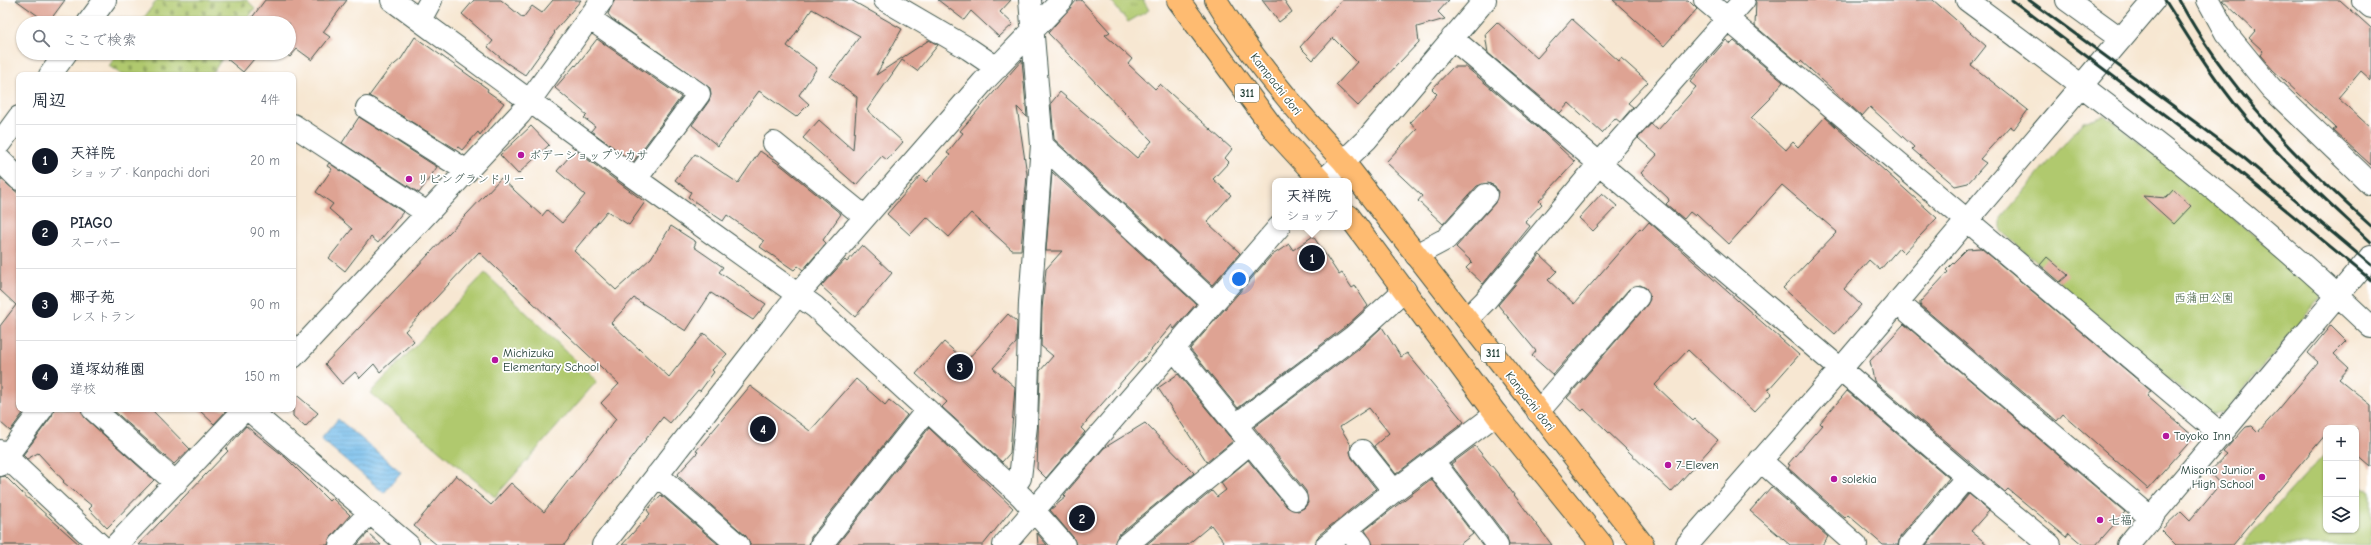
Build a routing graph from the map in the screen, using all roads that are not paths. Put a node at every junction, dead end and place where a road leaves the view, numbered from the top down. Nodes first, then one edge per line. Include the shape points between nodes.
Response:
1 (105, 0) edge
2 (392, 0) edge
3 (431, 0) edge
4 (602, 0) edge
5 (885, 0) edge
6 (1030, 0) edge
7 (1062, 0) edge
8 (1178, 0) edge
9 (1216, 0) edge
10 (1485, 0) edge
11 (1704, 0) edge
12 (1744, 0) edge
13 (1967, 0) edge
14 (2067, 0) edge
15 (2154, 0) edge
16 (2208, 0) edge
17 (2363, 0) edge
18 (2371, 7) edge
19 (93, 16) edge
20 (589, 18) junction
21 (1728, 19) junction
22 (420, 20) junction
23 (1033, 30) junction
24 (1452, 38) junction
25 (2121, 39) junction
26 (61, 60) edge
27 (997, 68) junction
28 (52, 72) edge
29 (2082, 85) junction
30 (530, 100) junction
31 (367, 108) dead end
32 (16, 121) edge
33 (296, 127) edge
34 (0, 143) edge
35 (774, 143) dead end
36 (1042, 145) junction
37 (0, 160) edge
38 (1343, 161) junction
39 (1599, 164) junction
40 (467, 172) junction
41 (16, 177) edge
42 (1319, 178) edge
43 (1325, 178) edge
44 (636, 179) junction
45 (2371, 184) edge
46 (1486, 195) dead end
47 (427, 213) junction
48 (865, 217) junction
49 (1352, 220) edge
50 (1966, 220) junction
51 (1276, 230) edge
52 (1416, 255) junction
53 (2371, 256) edge
54 (1405, 290) junction
55 (798, 294) junction
56 (2338, 296) junction
57 (1638, 297) dead end
58 (1897, 302) junction
59 (1213, 303) junction
60 (1466, 319) junction
61 (2371, 327) edge
62 (1173, 348) junction
63 (296, 354) edge
64 (1840, 370) junction
65 (927, 410) junction
66 (40, 412) edge
67 (97, 412) edge
68 (241, 412) edge
69 (252, 412) edge
70 (1538, 412) junction
71 (1496, 414) junction
72 (1236, 425) junction
73 (2222, 435) junction
74 (1250, 443) junction
75 (1362, 451) dead end
76 (2, 457) edge
77 (1760, 460) junction
78 (1433, 461) junction
79 (657, 475) junction
80 (1967, 478) junction
81 (176, 482) junction
82 (1013, 488) junction
83 (1394, 491) junction
84 (1296, 499) dead end
85 (1033, 509) junction
86 (370, 512) junction
87 (2151, 518) junction
88 (1355, 537) edge
89 (1016, 540) edge
90 (100, 545) edge
91 (116, 545) edge
92 (340, 545) edge
93 (408, 545) edge
94 (603, 545) edge
95 (738, 545) edge
96 (821, 545) edge
97 (1064, 545) edge
98 (1126, 545) edge
99 (1327, 545) edge
100 (1497, 545) edge
101 (1602, 545) edge
102 (1643, 545) edge
103 (1687, 545) edge
104 (1856, 545) edge
105 (1910, 545) edge
106 (2050, 545) edge
107 (2128, 545) edge

1 - 19 street
2 - 22 street
3 - 22 street
4 - 20 street
5 - 27 street
6 - 23 street
7 - 23 street
8 - 42 main road, 311 via 1276,132
9 - 38 main road, Kampachi dori / 311 via 1236,32 1297,111
10 - 24 street
11 - 21 street
12 - 21 street
13 - 29 street
14 - 25 street
15 - 25 street
16 - 45 street via 2226,32 2271,88
17 - 18 street
20 - 30 street
20 - 44 street via 699,94
21 - 39 street
21 - 50 street
22 - 30 street
23 - 27 street
23 - 36 street
24 - 38 street via 1367,139
24 - 39 street
25 - 29 street
26 - 28 street
27 - 48 street
29 - 50 street
29 - 56 street via 2208,183
30 - 40 street
30 - 44 street
31 - 40 street
32 - 34 street
33 - 47 street
35 - 48 street
36 - 59 street
36 - 82 street via 1030,302 1026,426 1020,478
37 - 41 street
38 - 43 street
38 - 52 main road, Kanpachi dori / 311
39 - 60 street via 1485,301
39 - 64 street
40 - 47 street
44 - 55 street
46 - 52 street via 1446,239
47 - 63 street
48 - 55 street
49 - 54 main road
50 - 58 street
50 - 73 street
51 - 59 street
52 - 60 main road, Kanpachi dori / 311
53 - 56 street
54 - 71 main road
54 - 72 street via 1354,336
55 - 65 street via 819,310
55 - 79 street
56 - 61 street
56 - 73 street
57 - 70 street
58 - 64 street
58 - 87 street
59 - 62 street
60 - 70 main road, Kanpachi dori / 311
62 - 72 street
62 - 85 street
64 - 77 street
64 - 80 street
65 - 82 street
65 - 96 street
66 - 76 street
67 - 81 street
68 - 81 street
69 - 86 street
70 - 102 main road, Kanpachi dori / 311
71 - 78 street
71 - 101 main road
72 - 74 street
73 - 87 street
74 - 84 street
74 - 98 street
75 - 83 street
76 - 90 street
77 - 103 street
77 - 104 street
78 - 83 street
78 - 100 street
79 - 94 street
79 - 95 street
80 - 105 street
80 - 106 street
81 - 91 street
82 - 85 street
83 - 88 street
85 - 89 street
85 - 97 street
86 - 92 street
86 - 93 street
87 - 107 street
88 - 99 street

